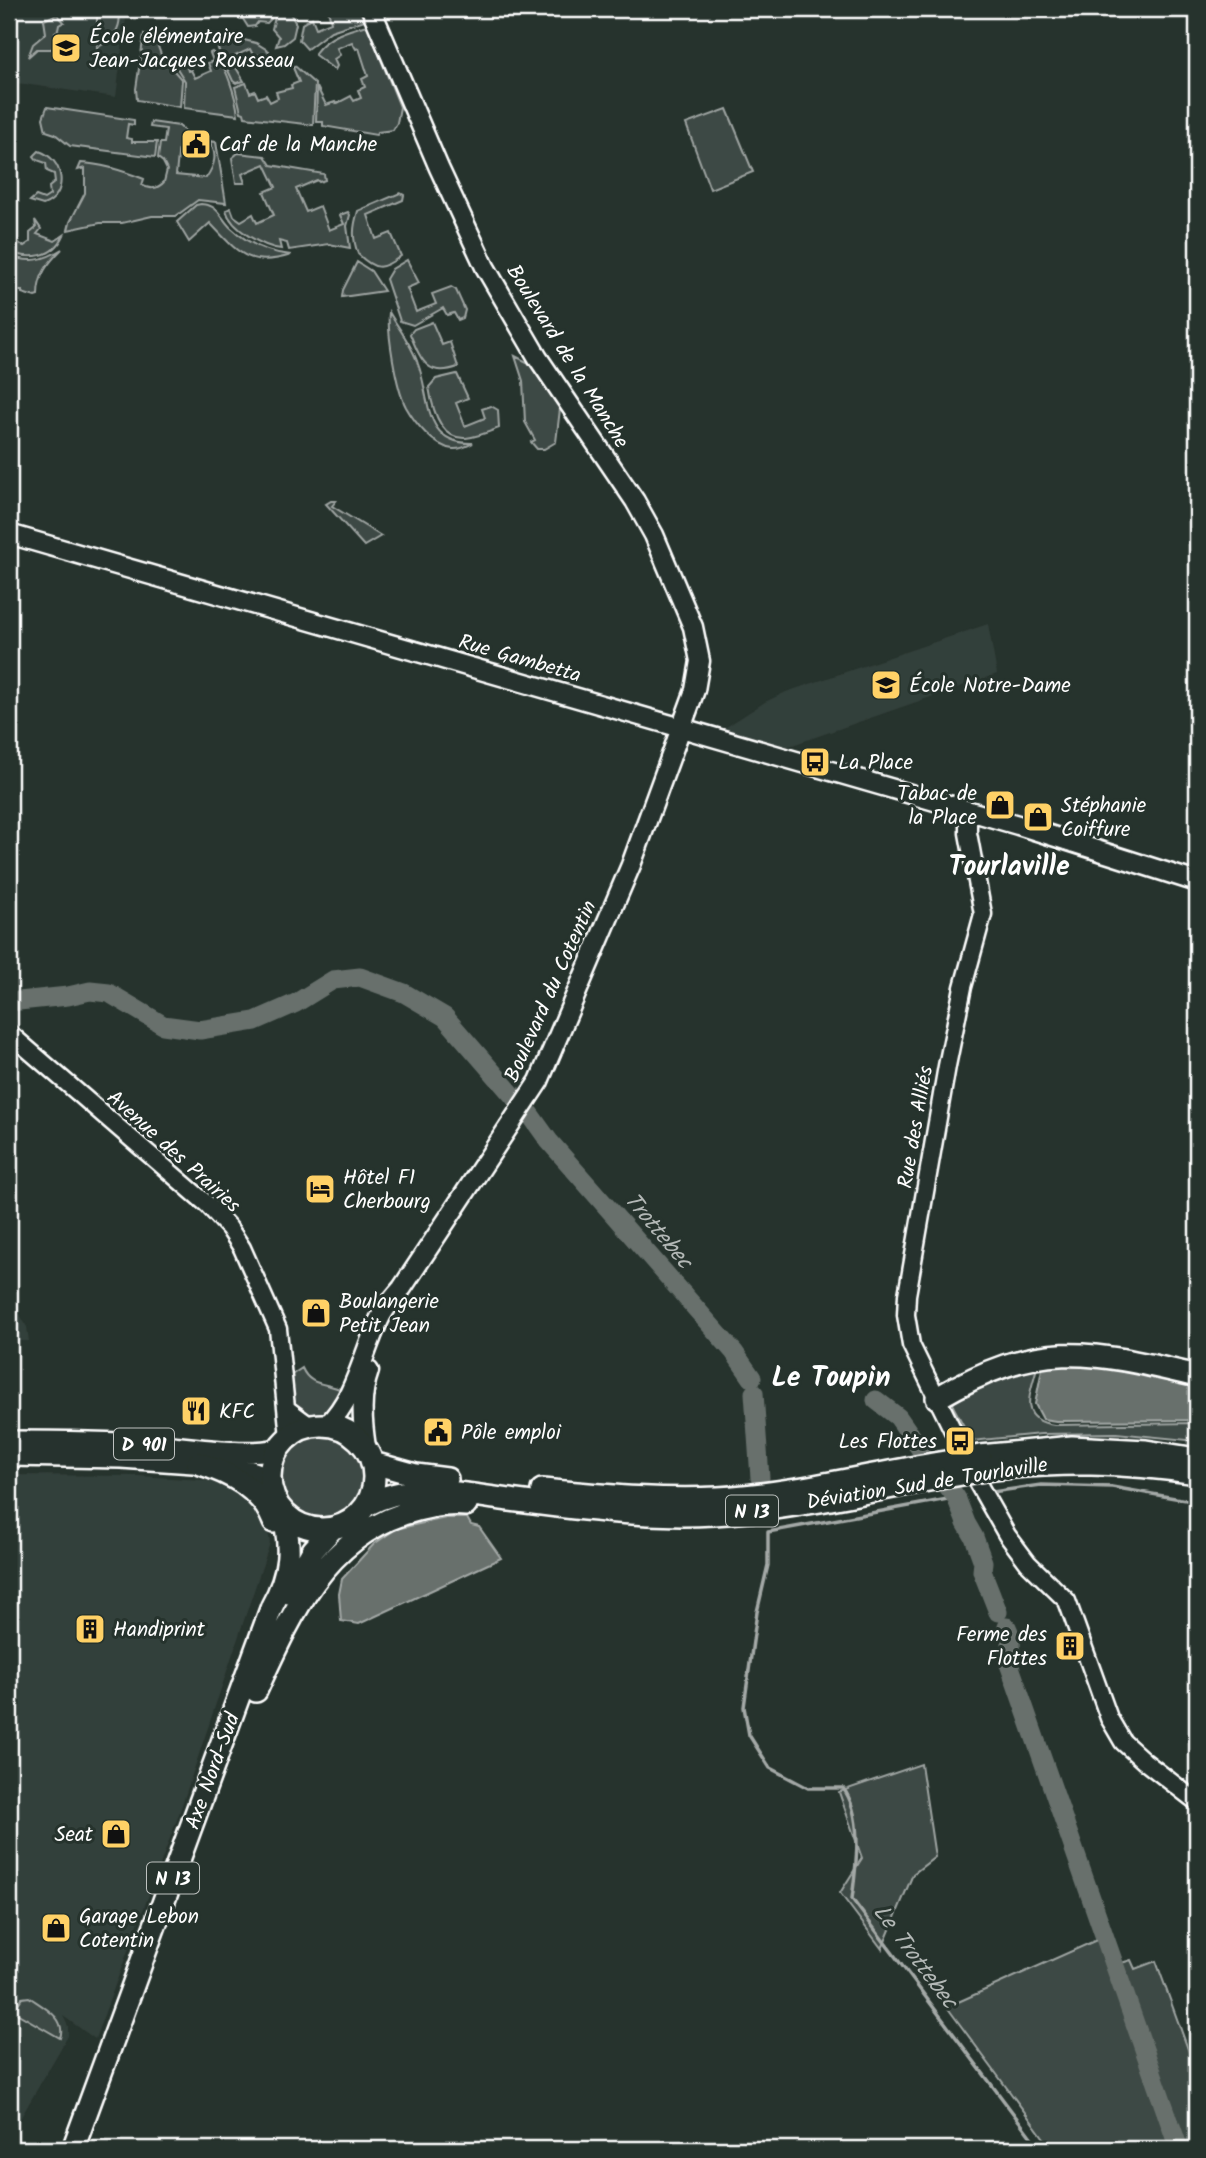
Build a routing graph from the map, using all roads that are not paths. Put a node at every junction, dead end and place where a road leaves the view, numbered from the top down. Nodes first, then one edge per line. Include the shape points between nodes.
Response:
1 (371, 9) edge
2 (9, 534) edge
3 (681, 728) junction
4 (968, 811) junction
5 (1197, 882) edge
6 (9, 1033) edge
7 (402, 1288) junction
8 (1197, 1376) edge
9 (937, 1398) junction
10 (287, 1409) junction
11 (319, 1426) junction
12 (9, 1441) edge
13 (284, 1443) junction
14 (959, 1443) dead end
15 (369, 1455) junction
16 (9, 1457) edge
17 (1197, 1458) edge
18 (198, 1463) junction
19 (981, 1469) junction
20 (942, 1470) junction
21 (1197, 1474) edge
22 (270, 1482) junction
23 (367, 1505) junction
24 (558, 1506) junction
25 (281, 1510) junction
26 (332, 1529) junction
27 (272, 1606) junction
28 (256, 1691) junction
29 (1197, 1802) edge
30 (74, 2149) edge
31 (87, 2149) edge

1 - 3 main road, Boulevard de la Manche via 479,256 538,358 642,513 669,568 693,627 700,661
2 - 3 main road, Rue Gambetta
3 - 4 main road, Rue Gambetta
3 - 7 main road, Boulevard du Cotentin via 631,865 539,1081
4 - 5 main road, Rue Gambetta
4 - 9 street, Rue des Alliés via 983,914 949,1053 907,1295 911,1345
6 - 10 street, Avenue des Prairies via 229,1228 278,1329
7 - 11 main road, Boulevard du Cotentin via 379,1319 341,1411
7 - 15 main road, Boulevard du Cotentin via 364,1387 363,1425
8 - 9 highway via 1112,1356 1054,1354 995,1368
9 - 14 street, Rue des Alliés
10 - 11 street
10 - 13 street, Avenue des Prairies
11 - 13 highway
11 - 15 highway via 355,1436
12 - 13 main road, D 901 via 249,1452
13 - 22 highway via 273,1459
15 - 20 highway, Déviation Sud de Tourlaville / N 13 via 416,1475 660,1499 757,1494
15 - 23 highway via 375,1478
16 - 18 main road, D 901
17 - 19 highway, Déviation Sud de Tourlaville / N 13 via 1072,1447
18 - 22 main road, D 901 via 244,1467
18 - 27 highway via 240,1481 272,1518 281,1555
19 - 20 highway, Déviation Sud de Tourlaville / N 13, bridge
19 - 21 highway, Déviation Sud de Tourlaville / N 13 via 1071,1463
19 - 29 street via 1007,1535 1067,1601 1109,1718 1123,1742
20 - 24 highway, Déviation Sud de Tourlaville / N 13 via 759,1510 656,1515
22 - 25 highway
23 - 24 highway, Déviation Sud de Tourlaville / N 13 via 400,1491 428,1490
23 - 26 highway via 358,1516
24 - 28 highway, N 13 via 541,1511 459,1504 433,1507 373,1528 342,1550 315,1578
25 - 26 highway via 304,1526
25 - 27 highway, Axe Nord-Sud / N 13 via 289,1557
26 - 28 highway, Axe Nord-Sud / N 13 via 313,1550 282,1607
27 - 30 highway, Axe Nord-Sud / N 13
28 - 31 highway, Axe Nord-Sud / N 13

